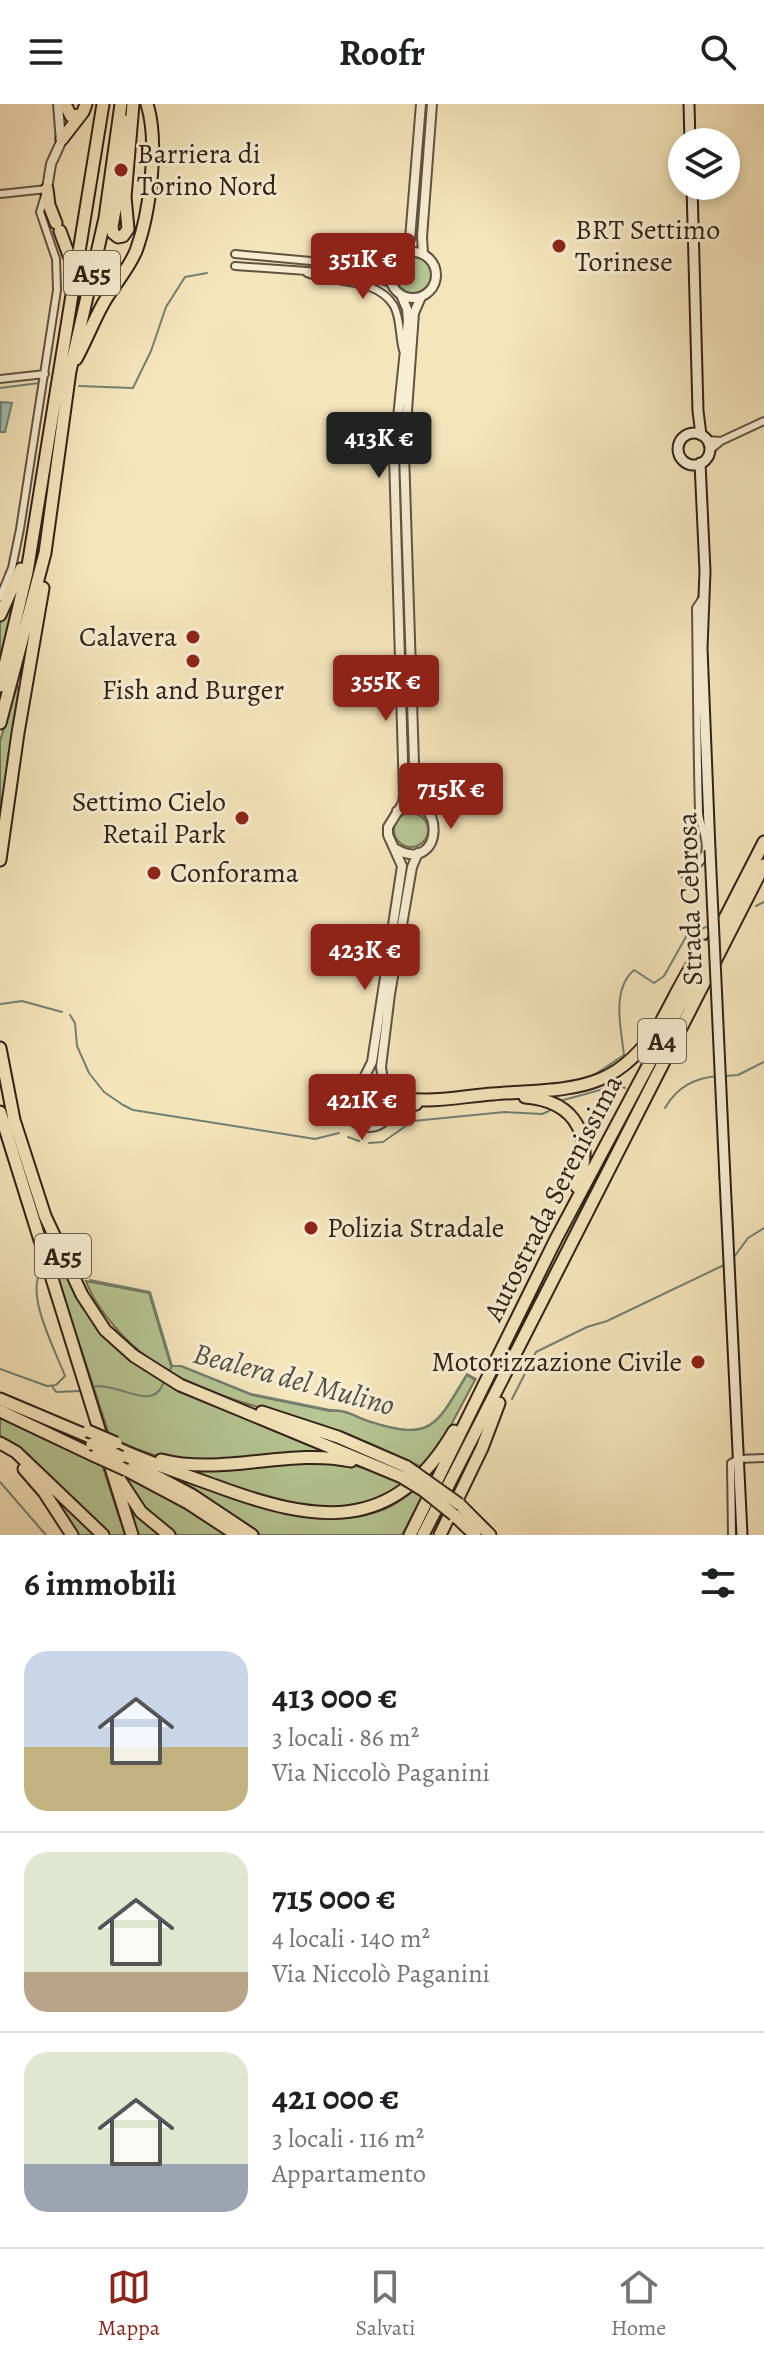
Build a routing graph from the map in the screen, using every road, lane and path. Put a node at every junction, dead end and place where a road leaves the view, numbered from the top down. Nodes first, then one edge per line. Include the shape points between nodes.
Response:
1 (58, 104) edge
2 (65, 104) edge
3 (103, 104) edge
4 (123, 104) edge
5 (133, 104) edge
6 (147, 104) edge
7 (421, 104) edge
8 (432, 104) edge
9 (689, 104) edge
10 (83, 109) edge
11 (690, 128) edge
12 (62, 139) junction
13 (47, 189) junction
14 (0, 194) edge
15 (692, 200) edge
16 (112, 231) junction
17 (405, 253) junction
18 (235, 254) dead end
19 (423, 254) junction
20 (392, 265) junction
21 (235, 266) dead end
22 (303, 272) junction
23 (91, 276) junction
24 (391, 283) junction
25 (401, 295) junction
26 (421, 297) junction
27 (62, 351) junction
28 (403, 352) junction
29 (70, 371) junction
30 (45, 374) junction
31 (0, 379) edge
32 (698, 411) junction
33 (764, 421) edge
34 (687, 434) junction
35 (706, 442) junction
36 (695, 463) junction
37 (36, 515) junction
38 (45, 553) junction
39 (704, 596) junction
40 (0, 597) edge
41 (0, 615) edge
42 (0, 686) edge
43 (697, 686) junction
44 (705, 697) junction
45 (0, 723) edge
46 (420, 808) junction
47 (396, 812) junction
48 (764, 842) edge
49 (396, 849) junction
50 (418, 853) junction
51 (0, 860) edge
52 (764, 865) edge
53 (684, 874) dead end
54 (723, 923) junction
55 (0, 1048) edge
56 (362, 1082) junction
57 (387, 1091) junction
58 (0, 1112) edge
59 (390, 1113) junction
60 (597, 1194) junction
61 (556, 1239) junction
62 (502, 1347) junction
63 (0, 1399) edge
64 (215, 1401) junction
65 (499, 1403) junction
66 (92, 1408) junction
67 (0, 1411) edge
68 (91, 1442) junction
69 (0, 1444) edge
70 (119, 1450) junction
71 (764, 1458) edge
72 (738, 1459) junction
73 (379, 1466) junction
74 (404, 1472) junction
75 (457, 1509) junction
76 (72, 1535) edge
77 (103, 1535) edge
78 (132, 1535) edge
79 (169, 1535) edge
80 (237, 1535) edge
81 (252, 1535) edge
82 (410, 1535) edge
83 (423, 1535) edge
84 (432, 1535) edge
85 (440, 1535) edge
86 (475, 1535) edge
87 (490, 1535) edge
88 (732, 1535) edge
89 (742, 1535) edge

1 - 12 street
2 - 10 highway via 71,116
3 - 27 highway, A55
4 - 16 highway via 124,158
4 - 23 highway, A55
5 - 16 highway via 125,197 128,229 121,237
6 - 29 highway via 154,150 141,233
7 - 17 street
8 - 19 street
9 - 11 main road
10 - 12 highway
12 - 13 street
13 - 14 street
13 - 27 highway via 71,261
13 - 30 street via 40,212 58,272
15 - 32 main road
16 - 23 highway
17 - 19 street
17 - 20 street
18 - 20 street
19 - 26 street via 434,265 436,281
20 - 24 street
21 - 22 street
22 - 24 street via 363,275
22 - 28 street via 385,295 394,307
23 - 29 highway, A55
24 - 25 street
25 - 26 street
25 - 28 street via 408,321
26 - 46 street via 414,313 404,453 415,794
27 - 37 highway, A55
28 - 47 street via 394,456 404,795
29 - 38 highway, A55
30 - 31 street
30 - 40 street via 20,529
32 - 34 main road
32 - 35 main road
33 - 35 street via 721,441
34 - 35 main road
34 - 36 main road via 678,450 682,459
35 - 36 main road via 707,457
36 - 39 main road, Strada Cebrosa
37 - 41 highway, A55 via 18,577
37 - 42 highway, A55
38 - 45 highway, A55
38 - 51 highway, A55
39 - 43 street via 696,608
39 - 44 main road, Strada Cebrosa
43 - 44 street
43 - 53 street via 699,812 706,849 696,867
44 - 72 main road, Strada Cebrosa, bridge
46 - 47 street
46 - 50 street via 432,818 435,831 430,845
47 - 49 street via 388,827
48 - 54 highway, Autostrada Serenissima / A4
49 - 50 street
49 - 56 street via 402,866 398,896 372,1062
50 - 57 street via 390,994 381,1067
52 - 60 highway, Autostrada Serenissima / A4
54 - 57 highway via 691,964 651,1036 614,1074 560,1089 409,1100
54 - 61 highway, Autostrada Serenissima / A4
55 - 64 highway, A55 via 30,1176 55,1240 94,1314 142,1363
56 - 57 street via 378,1083
56 - 59 street via 348,1096 353,1120 374,1126
57 - 59 street
58 - 66 highway, A55
59 - 61 highway via 419,1104 516,1097 545,1100 568,1113 581,1132 585,1160
60 - 65 highway
60 - 83 highway, Autostrada Serenissima / A4
61 - 62 highway, Autostrada Serenissima / A4
62 - 70 highway, A4 via 430,1464 407,1488 375,1508 337,1514 284,1508
62 - 82 highway, Autostrada Serenissima / A4
63 - 68 highway, A4
64 - 73 highway
64 - 74 highway, A55 via 338,1437
65 - 84 highway
65 - 85 highway
66 - 78 highway
66 - 79 highway, A55 via 127,1494
67 - 68 highway
68 - 70 highway, A4, bridge
68 - 80 highway, bridge via 126,1470
69 - 76 highway via 44,1492
69 - 77 highway via 16,1452
70 - 73 highway via 193,1465 324,1457
70 - 81 highway
71 - 72 street
72 - 88 street, Strada Cebrosa via 731,1463
72 - 89 main road, Strada Cebrosa
73 - 74 highway
74 - 75 highway, bridge
75 - 86 highway
75 - 87 highway

